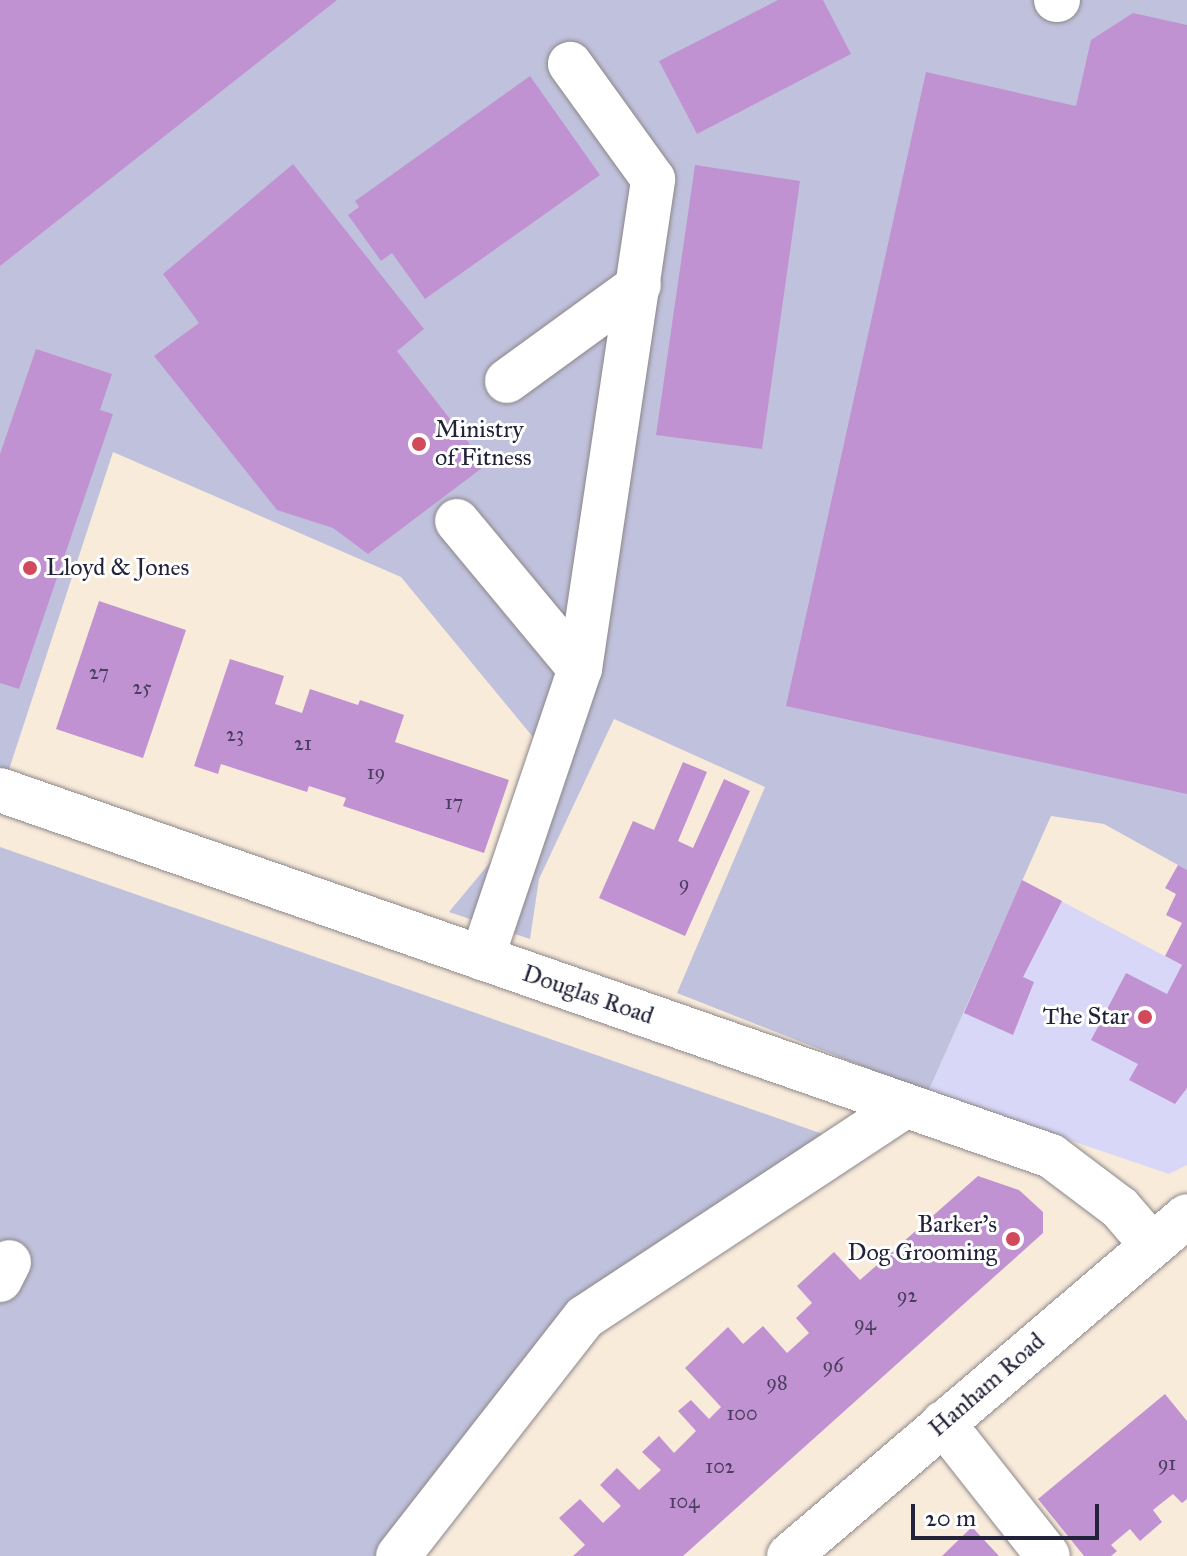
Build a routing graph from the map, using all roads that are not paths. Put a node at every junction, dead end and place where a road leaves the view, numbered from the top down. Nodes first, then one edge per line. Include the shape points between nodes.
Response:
1 (570, 64) dead end
2 (639, 285) junction
3 (507, 381) dead end
4 (457, 521) dead end
5 (580, 669) junction
6 (0, 790) edge
7 (482, 958) junction
8 (905, 1106) junction
9 (1187, 1216) edge
10 (1151, 1244) junction
11 (943, 1423) junction
12 (398, 1556) edge
13 (789, 1556) edge
14 (1048, 1556) edge

1 - 2 street via 653,179
2 - 3 street
2 - 5 street
4 - 5 street
5 - 7 street
6 - 7 street, Douglas Road
7 - 8 street, Douglas Road
8 - 10 street, Douglas Road via 1051,1156 1120,1208
8 - 12 street via 585,1317
9 - 10 street, Hanham Road
10 - 11 street, Hanham Road
11 - 13 street, Hanham Road
11 - 14 street

